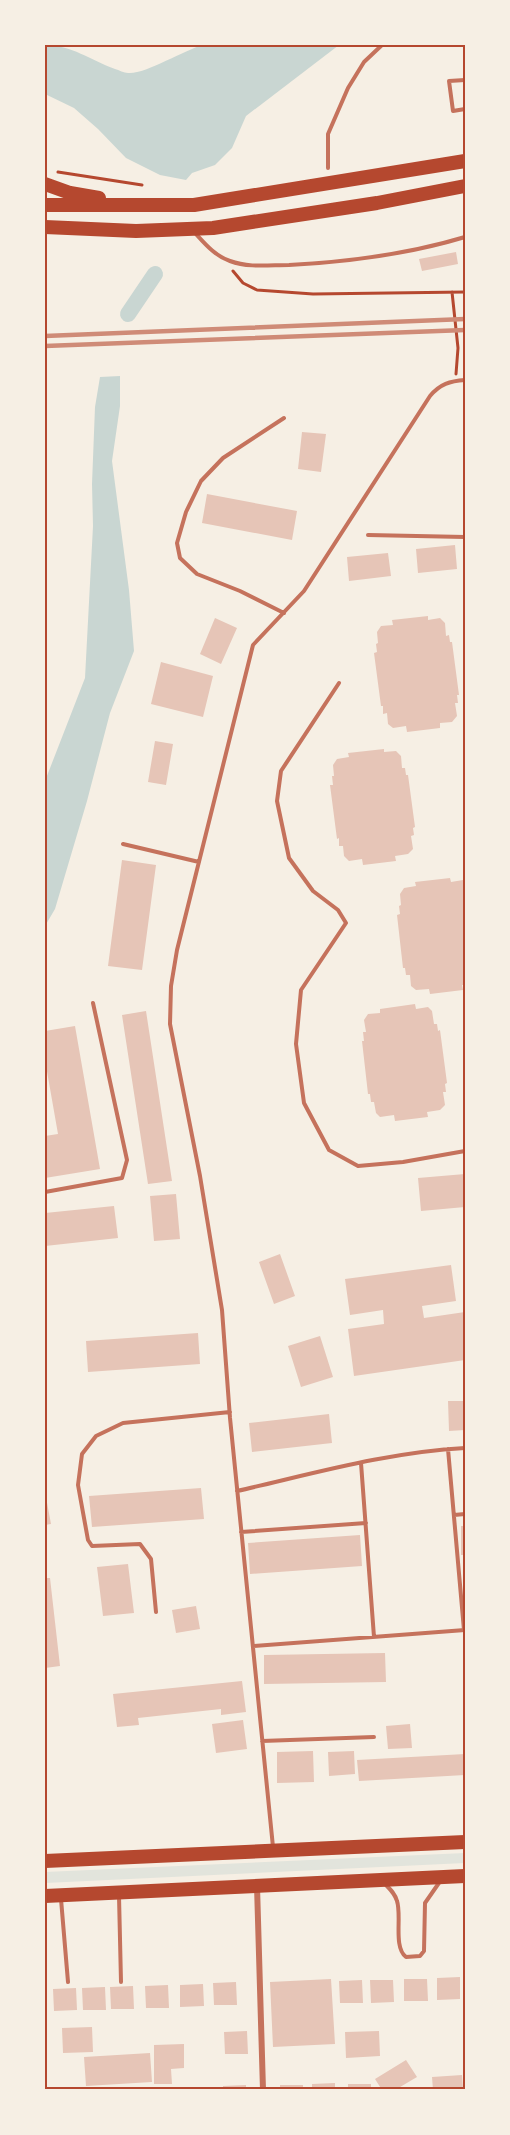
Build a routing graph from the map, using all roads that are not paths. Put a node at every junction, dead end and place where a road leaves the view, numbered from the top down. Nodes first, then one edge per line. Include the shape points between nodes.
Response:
1 (382, 45) edge
2 (465, 80) edge
3 (465, 109) edge
4 (465, 161) edge
5 (328, 168) dead end
6 (45, 184) edge
7 (465, 186) edge
8 (45, 205) edge
9 (140, 205) junction
10 (45, 227) edge
11 (82, 227) junction
12 (192, 230) junction
13 (45, 232) edge
14 (465, 237) edge
15 (465, 380) edge
16 (284, 418) dead end
17 (368, 535) dead end
18 (465, 537) edge
19 (284, 613) junction
20 (339, 683) dead end
21 (123, 844) dead end
22 (199, 862) junction
23 (93, 1003) dead end
24 (465, 1151) edge
25 (45, 1192) edge
26 (230, 1412) junction
27 (465, 1448) edge
28 (448, 1449) junction
29 (362, 1463) junction
30 (237, 1491) junction
31 (465, 1514) edge
32 (454, 1515) junction
33 (366, 1524) junction
34 (242, 1532) junction
35 (156, 1612) dead end
36 (464, 1630) edge
37 (374, 1637) junction
38 (253, 1647) junction
39 (374, 1737) dead end
40 (262, 1741) junction
41 (465, 1842) edge
42 (273, 1851) junction
43 (45, 1861) edge
44 (465, 1876) edge
45 (443, 1877) junction
46 (382, 1880) junction
47 (257, 1885) junction
48 (119, 1892) junction
49 (61, 1895) junction
50 (45, 1896) edge
51 (68, 1982) dead end
52 (121, 1982) dead end
53 (263, 2090) edge

1 - 5 lane via 364,62 348,88 328,134
2 - 3 lane via 449,81 453,111
4 - 9 main road via 194,205
6 - 9 main road via 70,193
7 - 12 main road
8 - 9 main road
10 - 11 main road
11 - 12 main road
11 - 13 main road
12 - 14 lane via 211,251 229,261 255,266 316,264 432,247
15 - 19 lane via 447,382 430,396 304,591
16 - 19 lane via 223,458 201,481 177,543 180,558 197,574
17 - 18 lane
19 - 22 lane via 253,645
20 - 24 lane via 281,771 277,801 289,858 313,891 338,910 346,923 302,990 296,1044 304,1103 329,1150 358,1166
21 - 22 lane
22 - 26 lane via 173,968 170,1024 222,1310
23 - 25 lane via 127,1160 122,1178
26 - 30 lane
26 - 35 lane via 123,1423 96,1436 82,1454 78,1485 88,1539 92,1546 140,1544 151,1559
27 - 28 lane
28 - 29 lane
28 - 32 lane
29 - 30 lane
29 - 33 lane
30 - 34 lane
31 - 32 lane
32 - 36 lane
33 - 34 lane
33 - 37 lane
34 - 38 lane
36 - 37 lane
37 - 38 lane
38 - 40 lane
39 - 40 lane
40 - 42 lane
41 - 42 main road
42 - 43 main road
44 - 45 main road
45 - 46 main road
45 - 46 lane via 425,1904 424,1951 420,1956 406,1957 399,1948 398,1903
46 - 47 main road
47 - 48 main road
47 - 53 street
48 - 49 main road
48 - 52 lane
49 - 50 main road
49 - 51 lane

